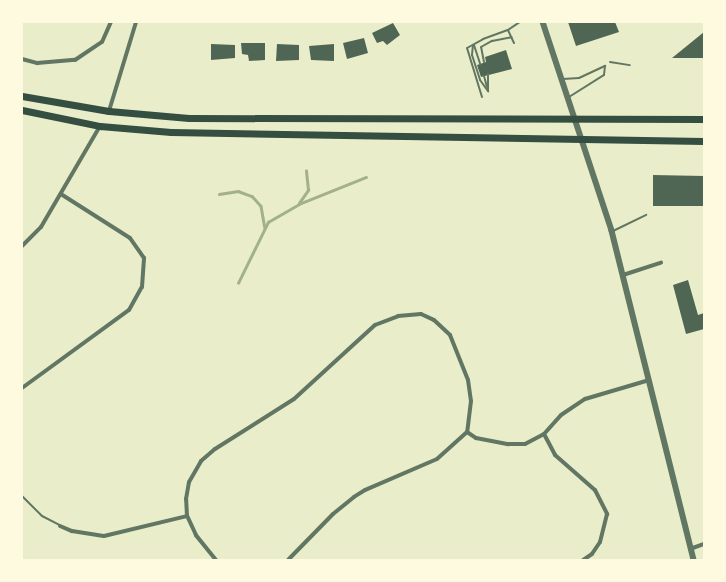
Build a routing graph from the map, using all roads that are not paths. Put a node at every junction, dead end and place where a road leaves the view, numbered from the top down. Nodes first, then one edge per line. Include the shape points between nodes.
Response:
1 (111, 22) edge
2 (136, 22) edge
3 (520, 22) edge
4 (543, 22) edge
5 (508, 30) junction
6 (512, 37) junction
7 (473, 43) junction
8 (514, 43) dead end
9 (22, 59) edge
10 (484, 62) dead end
11 (610, 62) dead end
12 (480, 64) dead end
13 (630, 66) dead end
14 (488, 74) dead end
15 (484, 76) dead end
16 (562, 79) junction
17 (488, 90) junction
18 (22, 96) edge
19 (482, 97) dead end
20 (569, 97) junction
21 (22, 110) edge
22 (109, 111) junction
23 (576, 118) junction
24 (704, 119) edge
25 (100, 126) junction
26 (583, 140) junction
27 (704, 141) edge
28 (62, 194) junction
29 (646, 216) dead end
30 (612, 231) junction
31 (22, 246) edge
32 (661, 263) dead end
33 (623, 275) junction
34 (649, 380) junction
35 (22, 388) edge
36 (466, 432) junction
37 (544, 434) junction
38 (22, 496) edge
39 (187, 516) junction
40 (60, 526) joint
41 (704, 544) edge
42 (690, 550) junction
43 (216, 560) edge
44 (288, 560) edge
45 (584, 560) edge
46 (694, 560) edge

1 - 9 street via 102,42 75,60 37,63
2 - 22 street
3 - 5 lane
4 - 16 street
5 - 6 lane
5 - 7 lane
6 - 8 lane
6 - 10 lane via 492,41 481,47
7 - 12 lane
7 - 17 lane via 472,55 480,80
7 - 19 lane via 467,48
11 - 13 lane
14 - 17 lane
15 - 17 lane
16 - 20 street
16 - 20 lane via 579,78 605,66 604,75
18 - 22 main road
20 - 23 street
21 - 25 main road
22 - 23 main road via 190,118
23 - 24 main road
23 - 26 street
25 - 26 main road via 171,132
25 - 28 street
26 - 27 main road
26 - 30 street
28 - 31 street via 41,227
28 - 35 street via 130,238 144,258 142,287 130,310
29 - 30 lane
30 - 33 street
32 - 33 street
33 - 34 street
34 - 37 street via 585,399 561,415
34 - 42 street
36 - 37 street via 476,438 508,444 525,444
36 - 39 street via 471,401 468,380 450,335 441,324 421,314 398,316 375,325 294,399 215,449 201,461 189,482
36 - 44 street via 437,459 354,497 333,514
37 - 45 street via 555,455 595,490 607,514 600,542
38 - 40 lane via 42,516
39 - 40 street via 104,536 72,531
39 - 43 street via 199,540
41 - 42 street
42 - 46 street

